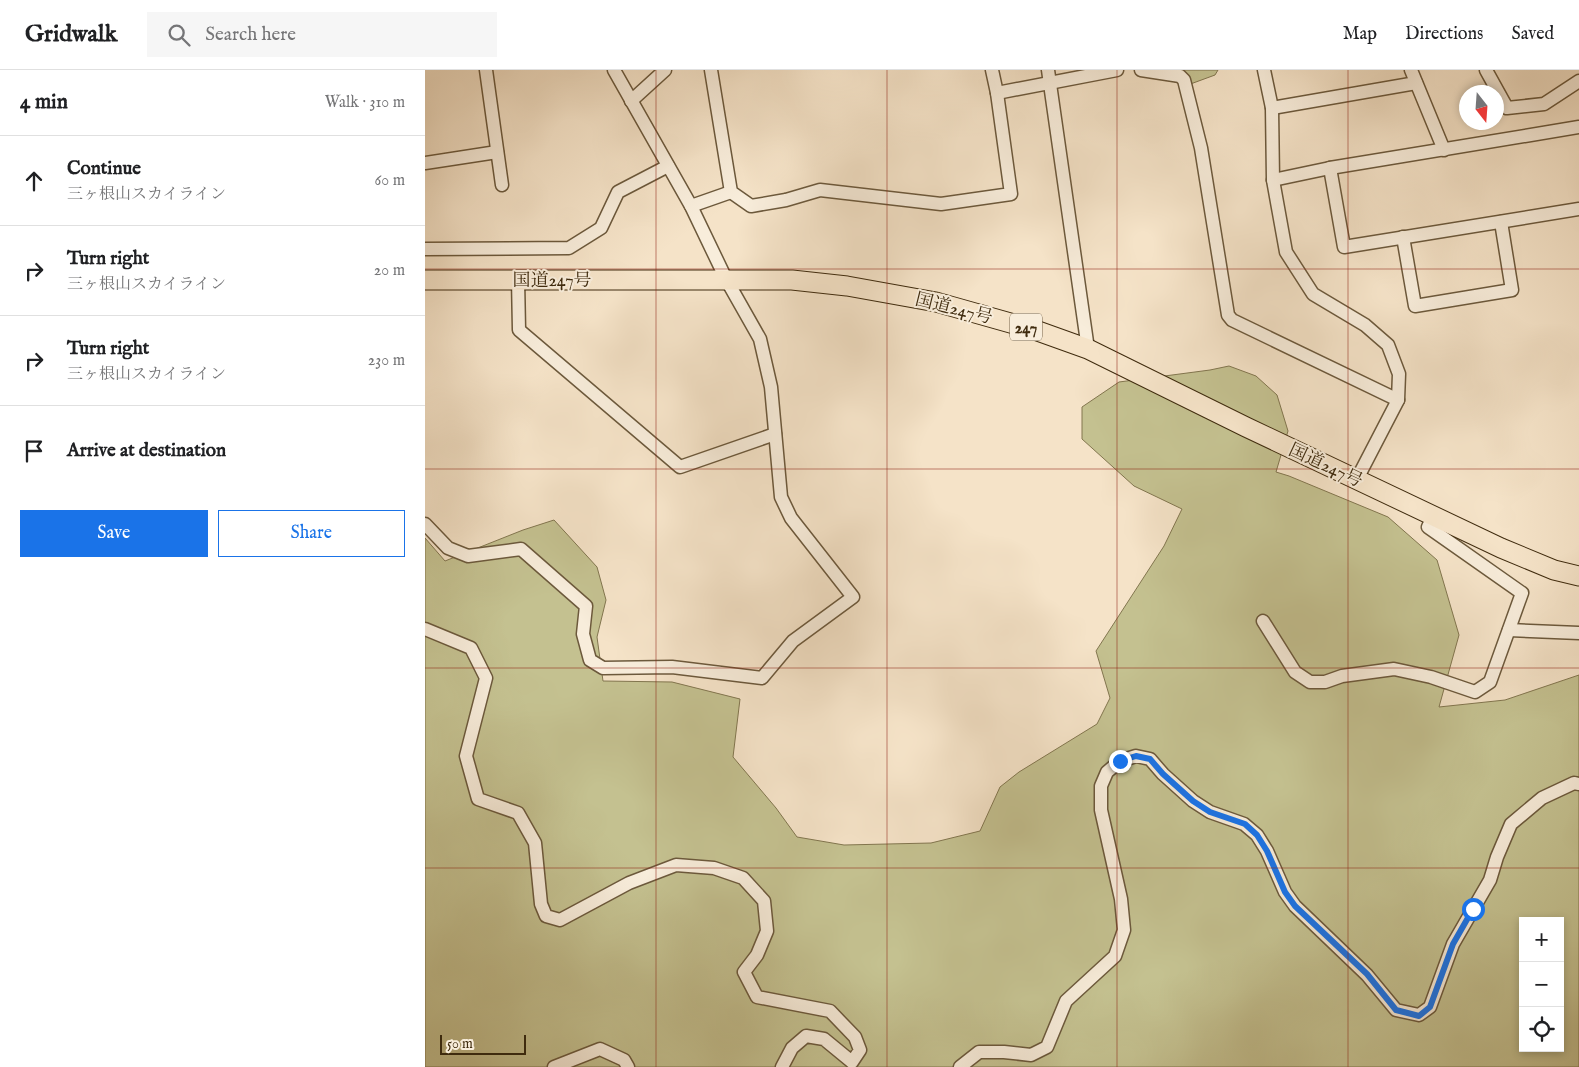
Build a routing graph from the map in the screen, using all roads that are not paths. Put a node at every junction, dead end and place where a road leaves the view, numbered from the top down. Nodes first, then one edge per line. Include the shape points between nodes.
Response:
1 (486, 70) edge
2 (614, 70) edge
3 (665, 70) edge
4 (711, 70) edge
5 (992, 70) edge
6 (1048, 70) edge
7 (1117, 70) edge
8 (1141, 70) edge
9 (1264, 70) edge
10 (1411, 70) edge
11 (1491, 72) edge
12 (1579, 82) edge
13 (1416, 83) junction
14 (1049, 84) junction
15 (997, 93) junction
16 (631, 101) junction
17 (1272, 108) junction
18 (1579, 127) edge
19 (1444, 150) junction
20 (497, 152) junction
21 (425, 163) edge
22 (668, 166) junction
23 (1330, 168) junction
24 (1273, 180) junction
25 (502, 185) dead end
26 (731, 192) junction
27 (691, 206) junction
28 (1579, 209) edge
29 (1501, 222) junction
30 (1403, 237) junction
31 (425, 249) edge
32 (726, 279) junction
33 (425, 280) edge
34 (518, 280) junction
35 (1088, 349) junction
36 (1398, 400) junction
37 (775, 434) junction
38 (1357, 479) junction
39 (1433, 516) junction
40 (425, 524) edge
41 (1579, 576) edge
42 (1263, 621) dead end
43 (425, 629) edge
44 (1509, 630) junction
45 (1579, 633) edge
46 (1579, 784) edge
47 (554, 1067) edge
48 (628, 1067) edge
49 (782, 1067) edge
50 (960, 1067) edge

1 - 20 street
2 - 16 street
3 - 16 street
4 - 26 street
5 - 15 street
6 - 14 street
7 - 14 street
8 - 36 street via 1180,76 1184,80 1201,148 1228,315 1232,320
9 - 17 street
10 - 13 street
11 - 12 street via 1507,108 1544,104
13 - 17 street
13 - 19 street
14 - 15 street
14 - 35 street
15 - 26 street via 1011,194 941,204 820,190 751,206
16 - 22 street
17 - 24 street
18 - 19 street
19 - 23 street
20 - 21 street
20 - 25 street
22 - 27 street
22 - 31 street via 619,192 601,228 569,248
23 - 24 street
23 - 30 street via 1344,247
24 - 36 street via 1286,252 1313,294 1365,325 1388,344 1399,374
26 - 27 street
27 - 32 street
28 - 29 street
29 - 30 street
29 - 30 street via 1513,290 1415,306
32 - 34 highway, 国道247号 / 247
32 - 35 highway, 国道247号 / 247 via 792,280 847,286 936,302
32 - 37 street via 760,339 771,387
33 - 34 highway, 国道247号 / 247
34 - 37 street via 519,330 680,467
35 - 38 highway, 国道247号 / 247
36 - 38 street
37 - 40 street via 781,497 791,518 853,597 793,641 762,678 672,667 603,668 590,660 583,634 586,606 521,549 468,556 448,548
38 - 39 highway, 国道247号 / 247
39 - 41 highway, 国道247号 / 247 via 1501,548
39 - 44 street via 1429,527 1522,593
42 - 44 street via 1295,672 1310,682 1394,669 1475,692 1490,682
43 - 49 street via 471,648 486,678 466,756 478,799 518,813 535,843 541,904 546,916 559,920 629,883 676,865 714,868 743,878 764,901 767,932 757,955 744,972 757,997 830,1010 855,1037 860,1050 852,1062 824,1038 806,1036 792,1048
44 - 45 street
46 - 50 street via 1542,798 1511,824 1490,880 1453,944 1430,1007 1419,1016 1396,1010 1367,974 1295,906 1285,892 1267,851 1245,824 1210,812 1193,801 1150,759 1136,756 1120,761 1107,772 1101,786 1101,810 1121,899 1124,930 1115,956 1067,1001 1047,1047 1031,1055 979,1052
47 - 48 street via 599,1049 624,1060

